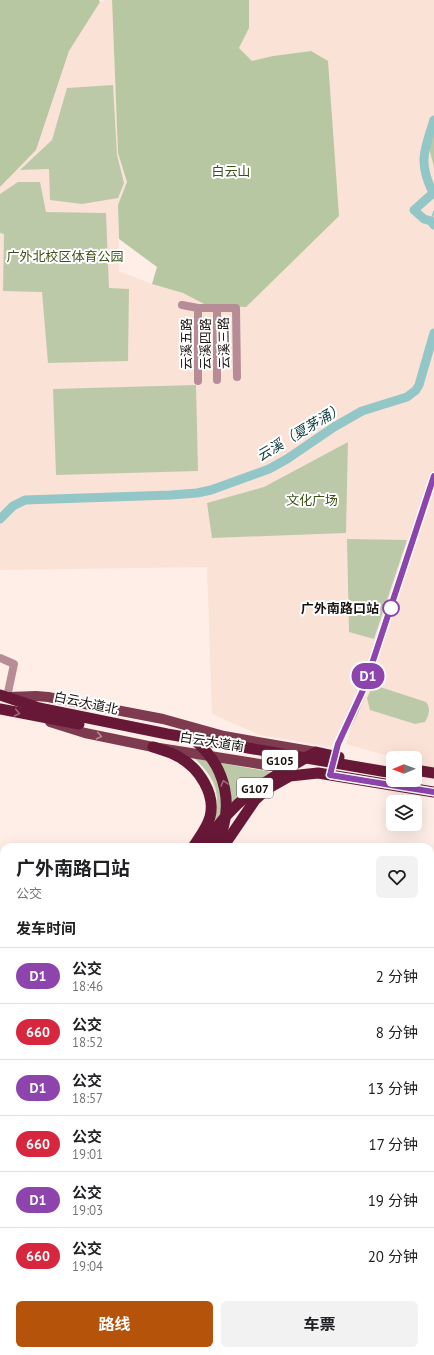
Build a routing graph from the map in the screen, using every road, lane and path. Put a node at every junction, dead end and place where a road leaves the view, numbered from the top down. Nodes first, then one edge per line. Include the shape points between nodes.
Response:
1 (182, 305) dead end
2 (198, 308) junction
3 (217, 308) junction
4 (237, 377) dead end
5 (217, 380) dead end
6 (198, 381) dead end
7 (434, 476) edge
8 (0, 658) edge
9 (3, 696) edge
10 (0, 709) edge
11 (35, 717) junction
12 (167, 737) junction
13 (275, 744) junction
14 (153, 747) junction
15 (316, 752) junction
16 (334, 756) junction
17 (386, 765) edge
18 (274, 767) junction
19 (386, 772) edge
20 (434, 773) edge
21 (285, 774) junction
22 (330, 775) junction
23 (422, 776) edge
24 (386, 778) edge
25 (422, 778) edge
26 (422, 779) edge
27 (434, 780) edge
28 (434, 786) edge
29 (434, 792) edge
30 (195, 843) edge
31 (209, 843) edge
32 (209, 843) edge
33 (210, 843) edge
34 (221, 843) edge
35 (225, 843) edge

1 - 2 street
2 - 3 street
2 - 6 street, 云溪五路
3 - 4 street, 云溪三路 via 236,308
3 - 5 street, 云溪四路
7 - 16 street via 364,688
8 - 9 street via 14,664
9 - 12 highway, 白云大道北 / G105 via 39,708
9 - 13 main road, 白云大道南 via 48,697 163,719 224,736
33 -> 9 highway via 220,837 226,817 227,799 221,774 208,752 192,739 174,729
10 -> 11 highway, 白云大道北 / G105
11 - 12 highway, 白云大道北 / G105
11 -> 14 main road, 白云大道南 via 85,733
12 - 19 highway, 白云大道南 / G105
12 - 24 highway, 白云大道南 / G105
13 - 15 main road, 白云大道南
13 - 18 main road via 280,756
13 - 21 highway via 286,759
14 - 18 main road, 白云大道南
14 - 30 highway via 186,761 199,775 208,792 211,804 210,817
15 - 16 highway, 白云大道南
15 - 21 highway, G107
16 - 17 highway, 白云大道南
16 - 22 street
18 - 21 main road, 白云大道南
20 - 23 highway
21 - 22 highway, G107
21 - 31 highway, G107 via 259,786 236,804 221,819
21 - 35 highway, G107 via 255,800
22 - 29 highway, G107
25 - 27 highway
26 - 28 highway
32 - 34 highway via 214,837

